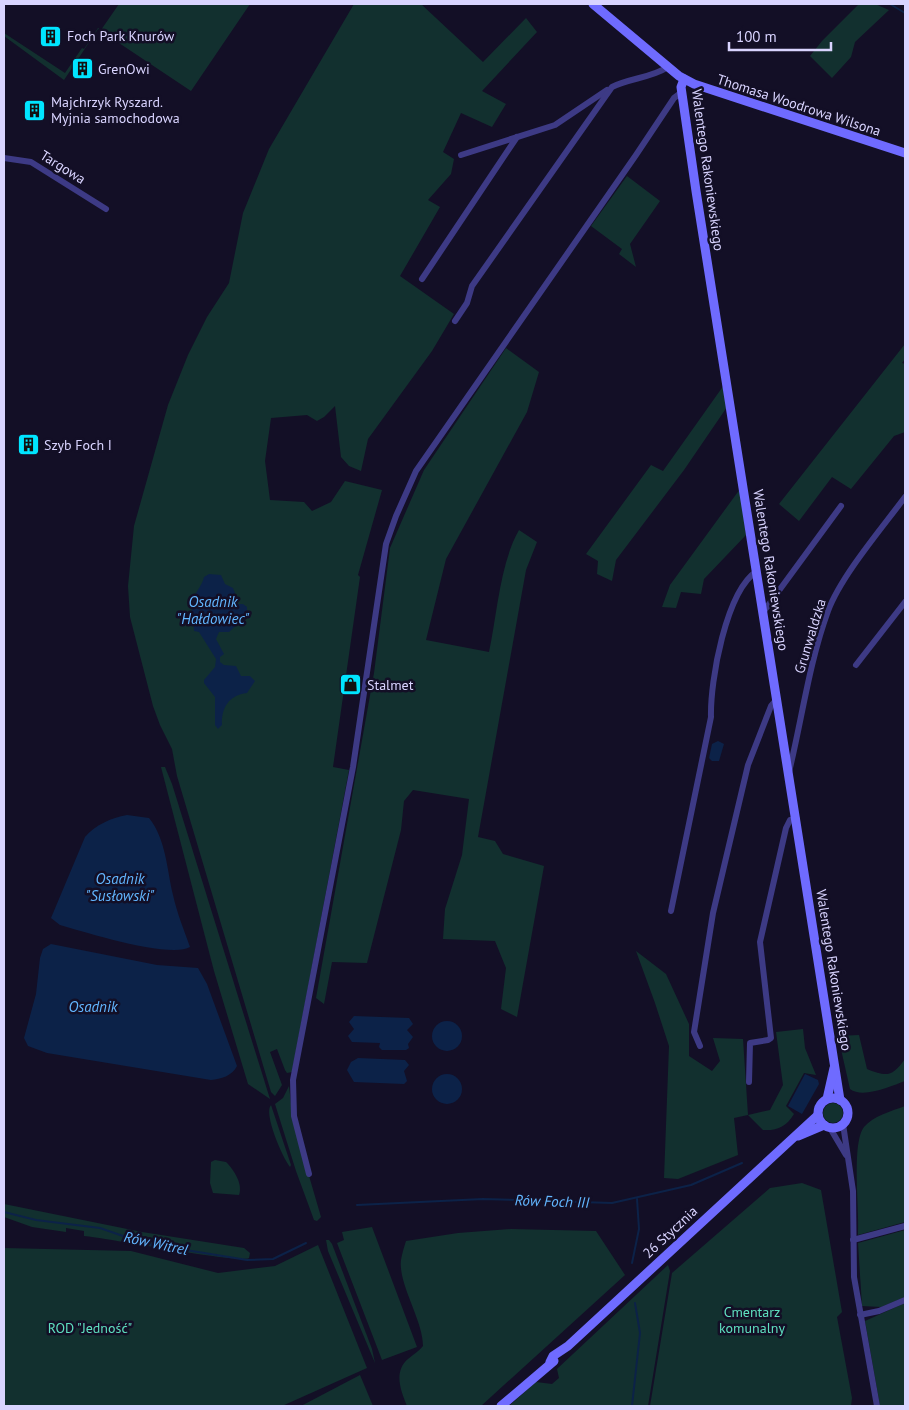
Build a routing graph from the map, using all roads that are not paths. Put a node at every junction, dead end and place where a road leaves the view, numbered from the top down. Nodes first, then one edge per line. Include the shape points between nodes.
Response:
1 (593, 4) edge
2 (668, 67) junction
3 (684, 79) junction
4 (612, 87) junction
5 (682, 92) junction
6 (517, 137) junction
7 (905, 154) edge
8 (461, 155) dead end
9 (4, 158) edge
10 (106, 209) dead end
11 (422, 279) dead end
12 (455, 321) dead end
13 (905, 497) edge
14 (841, 506) dead end
15 (757, 571) junction
16 (905, 602) edge
17 (764, 612) junction
18 (856, 665) dead end
19 (778, 699) junction
20 (790, 772) junction
21 (797, 819) junction
22 (671, 911) dead end
23 (700, 1046) dead end
24 (834, 1065) junction
25 (749, 1082) dead end
26 (827, 1099) junction
27 (840, 1100) junction
28 (818, 1115) junction
29 (843, 1124) junction
30 (827, 1127) junction
31 (791, 1139) junction
32 (848, 1158) junction
33 (309, 1174) dead end
34 (905, 1226) edge
35 (853, 1240) junction
36 (905, 1300) edge
37 (860, 1315) junction
38 (501, 1406) edge
39 (877, 1406) edge

1 - 2 street, Thomasa Woodrowa Wilsona
2 - 3 street, Thomasa Woodrowa Wilsona
2 - 4 street via 660,73
3 - 5 street, Walentego Rakoniewskiego
3 - 7 street, Thomasa Woodrowa Wilsona via 704,89
4 - 6 street via 555,125
4 - 12 street via 472,286 467,303
5 - 15 street, Walentego Rakoniewskiego
5 - 33 street via 674,98 421,464 386,544 353,767 293,1080 294,1116
6 - 8 street
6 - 11 street
9 - 10 street, Targowa via 31,162
13 - 20 street, Grunwaldzka via 838,591 828,611
14 - 17 street
15 - 17 street, Walentego Rakoniewskiego
15 - 22 street via 746,580 726,621 711,695 711,717
16 - 18 street
17 - 19 street, Walentego Rakoniewskiego
19 - 20 street, Walentego Rakoniewskiego
19 - 23 street via 771,706 748,765 713,913 694,1032
20 - 21 street, Walentego Rakoniewskiego
21 - 24 street, Walentego Rakoniewskiego
21 - 25 street via 790,820 786,828 760,942 771,1035 768,1040 750,1043
24 - 26 street, Walentego Rakoniewskiego
24 - 27 street, Walentego Rakoniewskiego
26 - 27 street
26 - 28 street via 819,1107
27 - 29 street via 847,1110
28 - 30 street
28 - 31 street, 26 Stycznia
29 - 30 street
29 - 32 street
30 - 31 street, 26 Stycznia
30 - 32 street
31 - 38 street, 26 Stycznia via 564,1352
32 - 35 street via 854,1200
34 - 35 street
35 - 37 street
36 - 37 street
37 - 39 street

